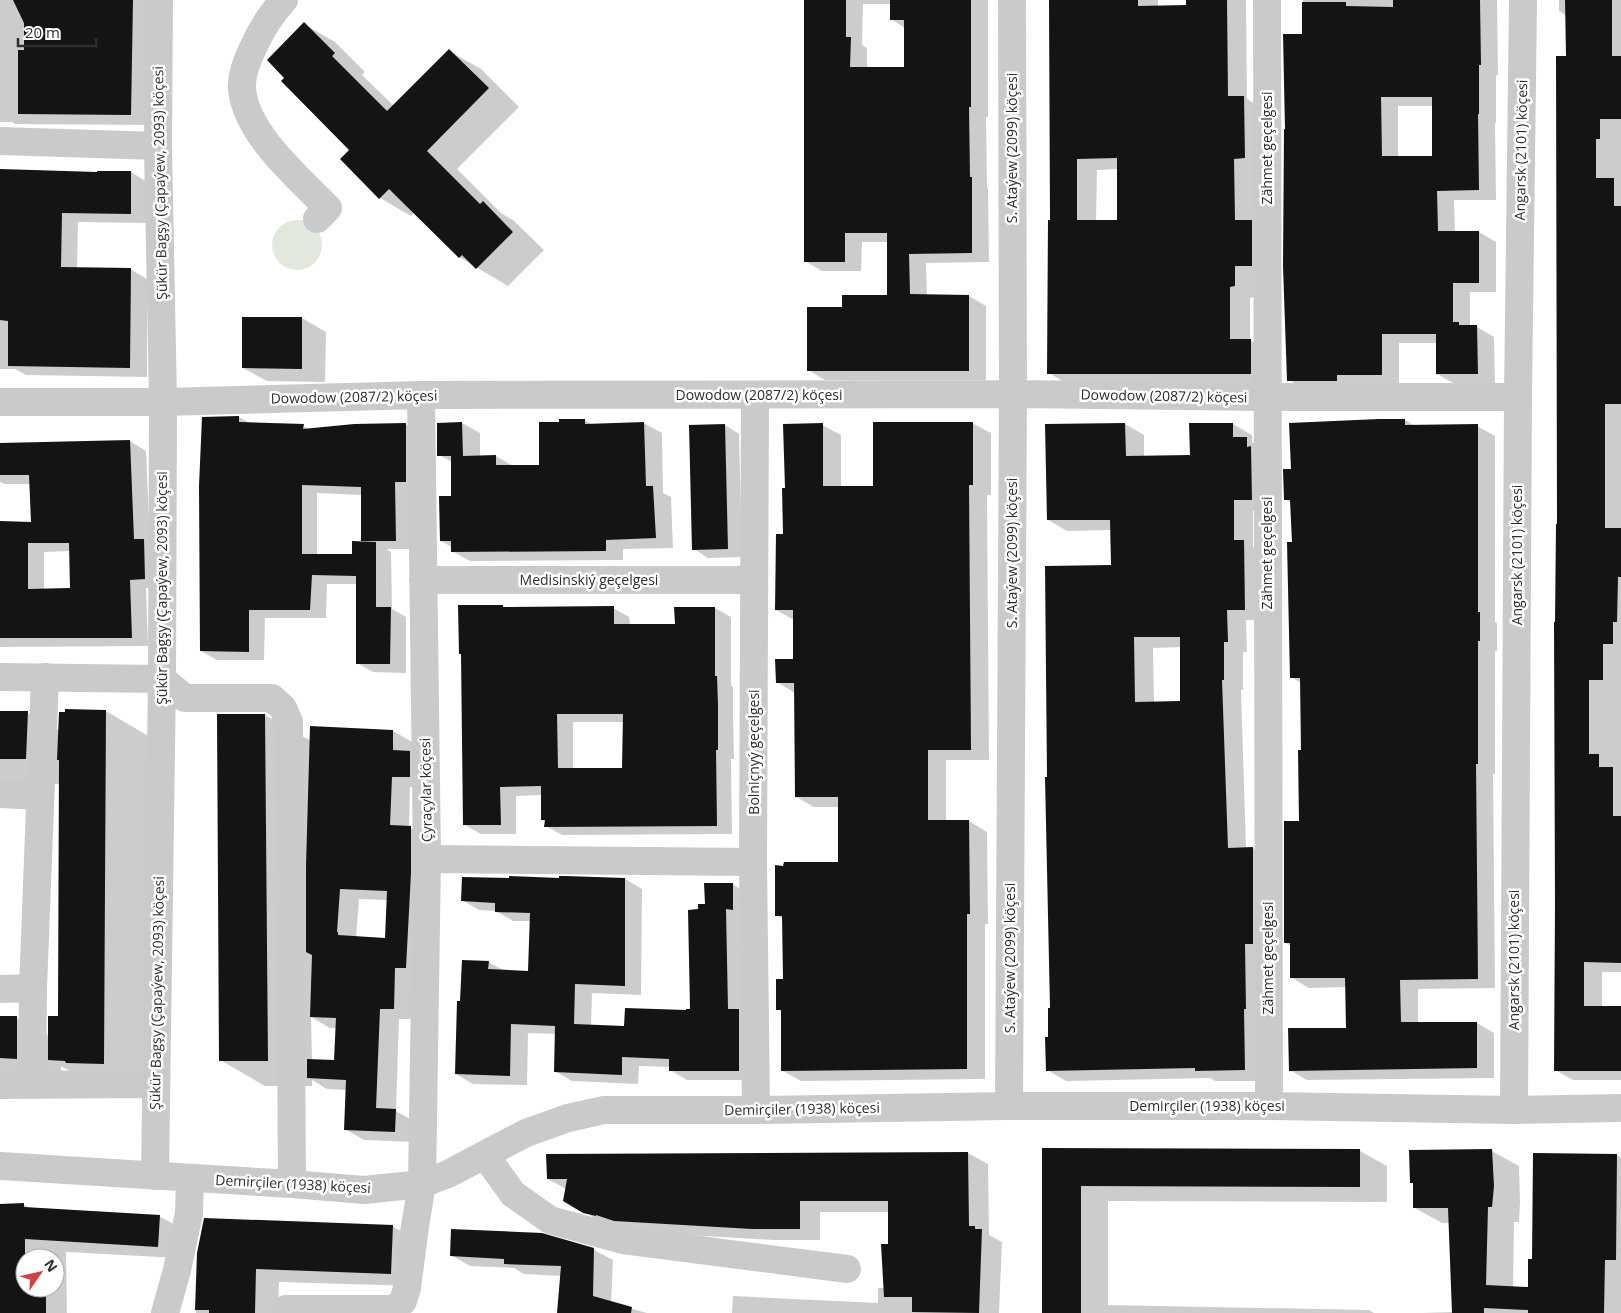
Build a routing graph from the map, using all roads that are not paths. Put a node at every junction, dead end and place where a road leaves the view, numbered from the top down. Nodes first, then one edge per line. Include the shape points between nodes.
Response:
1 (159, 0) edge
2 (284, 0) edge
3 (1012, 0) edge
4 (1267, 0) edge
5 (1523, 0) edge
6 (0, 141) edge
7 (158, 146) junction
8 (318, 220) dead end
9 (1013, 394) junction
10 (755, 395) junction
11 (421, 396) junction
12 (1267, 397) junction
13 (1518, 397) junction
14 (0, 402) edge
15 (163, 402) junction
16 (423, 580) junction
17 (754, 580) junction
18 (0, 676) edge
19 (45, 676) junction
20 (162, 679) junction
21 (0, 794) edge
22 (40, 796) junction
23 (427, 859) junction
24 (753, 862) junction
25 (33, 988) junction
26 (0, 989) edge
27 (0, 1084) edge
28 (155, 1084) junction
29 (32, 1085) junction
30 (1009, 1106) junction
31 (1269, 1106) junction
32 (1621, 1108) edge
33 (756, 1110) junction
34 (1514, 1110) junction
35 (485, 1155) junction
36 (0, 1166) edge
37 (155, 1176) junction
38 (190, 1178) junction
39 (292, 1184) junction
40 (422, 1184) junction
41 (846, 1269) dead end
42 (286, 1309) dead end
43 (165, 1313) edge

1 - 7 street, Şükür Bagşy (Çapaýew, 2093) köçesi
2 - 8 street via 269,16 257,38 246,62 242,87 246,110 255,128 274,153 328,208
3 - 9 street, S. Ataýew (2099) köçesi
4 - 12 street, Zähmet geçelgesi
5 - 13 street, Angarsk (2101) köçesi
6 - 7 street
7 - 15 street, Şükür Bagşy (Çapaýew, 2093) köçesi
9 - 10 street, Dowodow (2087/2) köçesi
9 - 12 street, Dowodow (2087/2) köçesi
9 - 30 street, S. Ataýew (2099) köçesi
10 - 11 street, Dowodow (2087/2) köçesi
10 - 17 street, Bolniçnyý geçelgesi
11 - 15 street, Dowodow (2087/2) köçesi
11 - 16 street, Çyraçylar köçesi
12 - 13 street, Dowodow (2087/2) köçesi
12 - 31 street, Zähmet geçelgesi
13 - 34 street, Angarsk (2101) köçesi
14 - 15 street, Dowodow (2087/2) köçesi
15 - 20 street, Şükür Bagşy (Çapaýew, 2093) köçesi
16 - 17 street, Medisinskiý geçelgesi
16 - 23 street, Çyraçylar köçesi
17 - 24 street, Bolniçnyý geçelgesi
18 - 19 street
19 - 20 street
19 - 22 street
20 - 28 street, Şükür Bagşy (Çapaýew, 2093) köçesi
20 - 39 street via 185,698 272,698 283,708 289,722
21 - 22 street
22 - 25 street
23 - 24 street
23 - 40 street, Çyraçylar köçesi
24 - 33 street, Bolniçnyý geçelgesi
25 - 26 street
25 - 29 street
27 - 29 street
28 - 29 street
28 - 37 street, Şükür Bagşy (Çapaýew, 2093) köçesi
30 - 31 street, Demirçiler (1938) köçesi
30 - 33 street, Demirçiler (1938) köçesi
31 - 34 street, Demirçiler (1938) köçesi
32 - 34 street, Demirçiler (1938) köçesi
33 - 35 street, Demirçiler (1938) köçesi via 604,1110 568,1118 526,1133
35 - 40 street, Demirçiler (1938) köçesi
35 - 41 street via 512,1194 550,1220 623,1240
36 - 37 street, Demirçiler (1938) köçesi
37 - 38 street, Demirçiler (1938) köçesi
38 - 39 street, Demirçiler (1938) köçesi
38 - 43 street via 189,1213
39 - 40 street, Demirçiler (1938) köçesi via 364,1190
40 - 42 street, Çyraçylar köçesi via 407,1288 403,1301 395,1310

